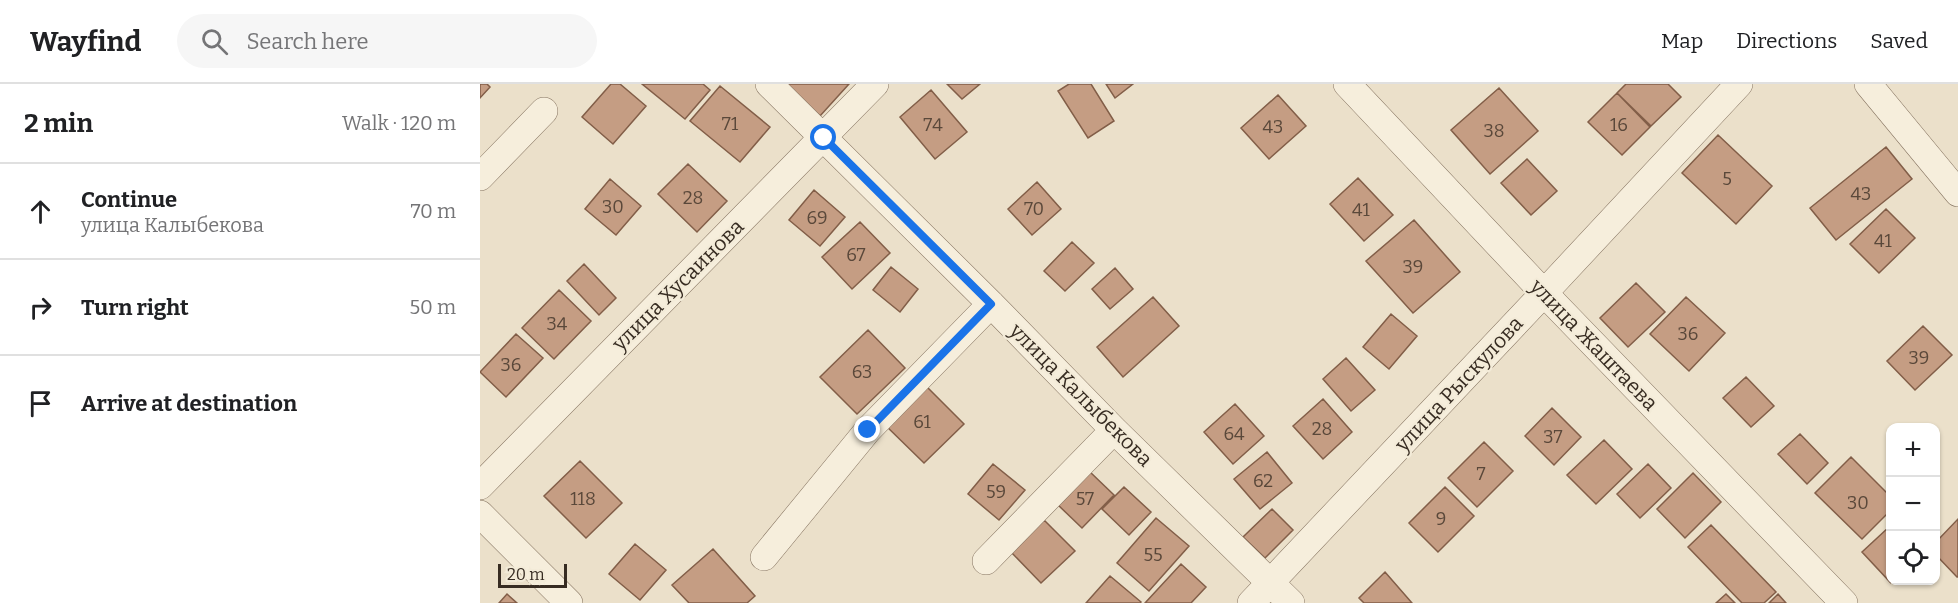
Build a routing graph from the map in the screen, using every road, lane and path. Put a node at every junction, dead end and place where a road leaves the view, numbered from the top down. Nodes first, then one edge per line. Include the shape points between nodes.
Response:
1 (769, 84) edge
2 (875, 84) edge
3 (1347, 84) edge
4 (1739, 84) edge
5 (1868, 84) edge
6 (544, 111) dead end
7 (824, 138) junction
8 (480, 177) edge
9 (1958, 193) edge
10 (1544, 293) junction
11 (991, 304) junction
12 (1114, 430) junction
13 (480, 486) edge
14 (480, 514) edge
15 (764, 557) dead end
16 (986, 561) dead end
17 (1271, 583) junction
18 (569, 603) edge
19 (1251, 603) edge
20 (1291, 603) edge
21 (1844, 603) edge

1 - 7 street, улица Калыбекова
2 - 7 street, улица Хусаинова
3 - 10 street, улица Жаштаева
4 - 10 street, улица Рыскулова
5 - 9 street
6 - 8 street
7 - 11 street, улица Калыбекова
7 - 13 street, улица Хусаинова
10 - 17 street, улица Рыскулова
10 - 21 street, улица Жаштаева
11 - 12 street, улица Калыбекова
11 - 15 street via 868,430
12 - 16 street
12 - 17 street, улица Калыбекова
14 - 18 street
17 - 19 street, улица Рыскулова
17 - 20 street, улица Калыбекова

